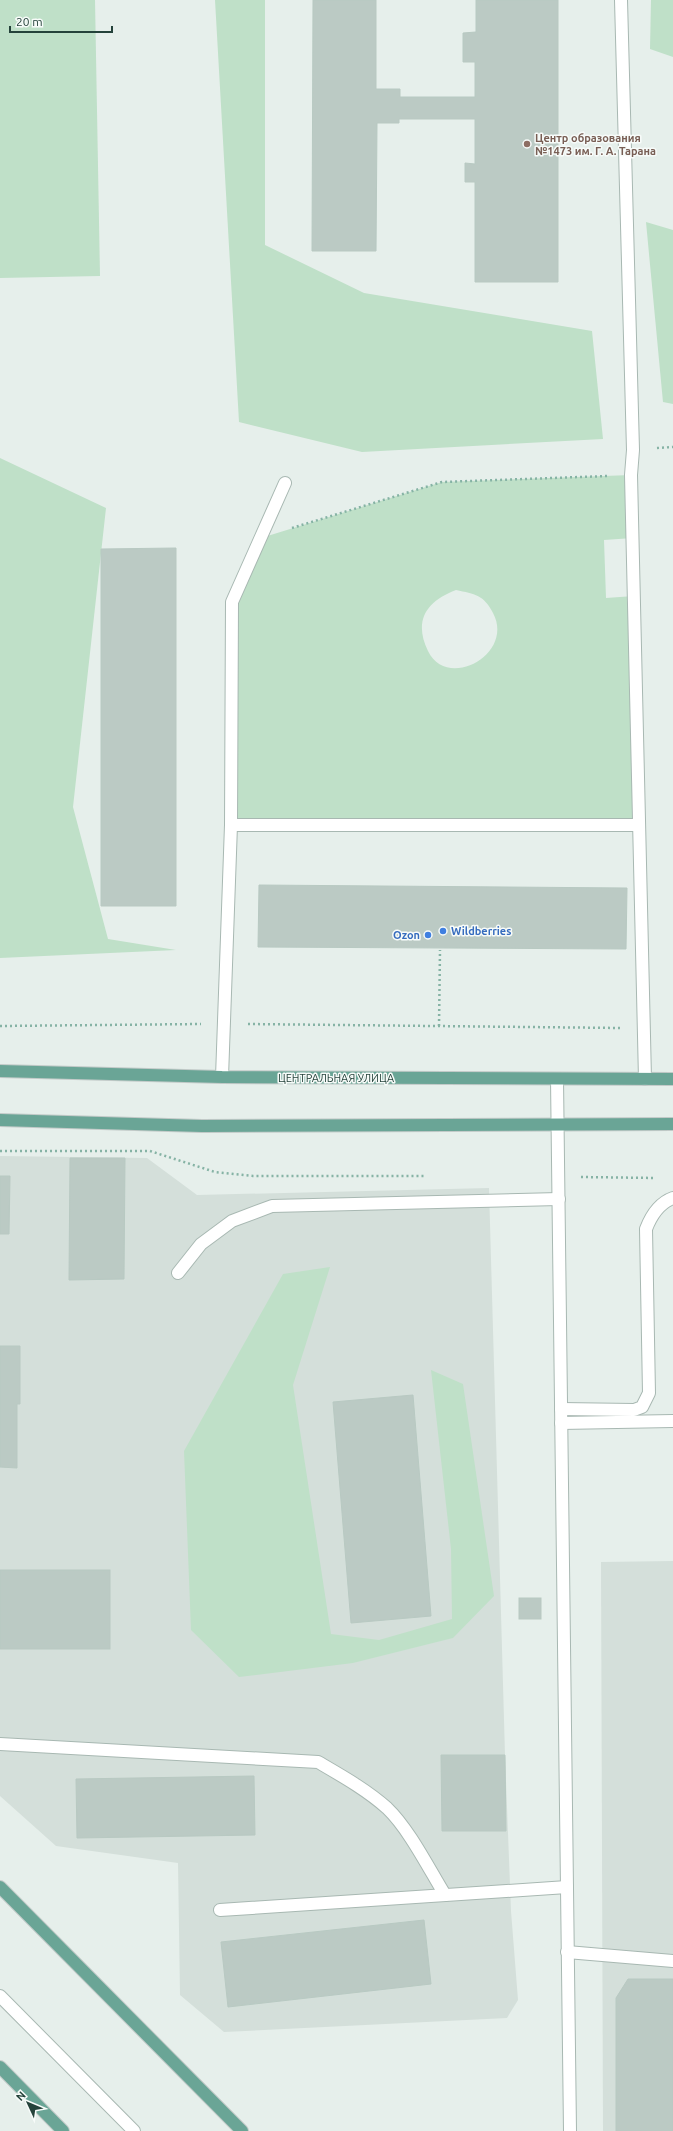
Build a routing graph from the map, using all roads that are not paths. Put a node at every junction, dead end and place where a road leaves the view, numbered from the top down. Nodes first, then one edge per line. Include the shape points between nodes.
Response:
1 (621, 0) edge
2 (285, 483) dead end
3 (638, 825) junction
4 (231, 826) junction
5 (0, 1071) edge
6 (222, 1077) junction
7 (557, 1079) junction
8 (645, 1079) junction
9 (673, 1079) edge
10 (0, 1120) edge
11 (673, 1124) edge
12 (558, 1125) junction
13 (673, 1198) edge
14 (559, 1199) junction
15 (178, 1274) dead end
16 (561, 1409) junction
17 (673, 1421) edge
18 (561, 1423) junction
19 (0, 1744) edge
20 (0, 1887) edge
21 (566, 1887) junction
22 (445, 1895) junction
23 (220, 1910) dead end
24 (567, 1952) junction
25 (673, 1961) edge
26 (0, 1996) edge
27 (0, 2067) edge
28 (63, 2131) edge
29 (134, 2131) edge
30 (242, 2131) edge
31 (570, 2131) edge

1 - 3 street via 633,450 631,475
2 - 4 street via 232,602
3 - 4 street
3 - 8 street
4 - 6 street
5 - 6 main road, ЦЕНТРАЛЬНАЯ УЛИЦА
6 - 7 main road, ЦЕНТРАЛЬНАЯ УЛИЦА
7 - 8 main road, ЦЕНТРАЛЬНАЯ УЛИЦА
7 - 12 street
8 - 9 main road, ЦЕНТРАЛЬНАЯ УЛИЦА
10 - 12 main road via 202,1126
11 - 12 main road
12 - 14 street
13 - 16 street via 652,1215 646,1229 649,1393 642,1407 634,1410
14 - 15 street via 272,1206 232,1221 201,1244
14 - 16 street
16 - 18 street
17 - 18 street
18 - 21 street
19 - 22 street via 318,1762 388,1808
20 - 30 main road
21 - 22 street
21 - 24 street
22 - 23 street
24 - 25 street
24 - 31 street
26 - 29 street
27 - 28 main road

